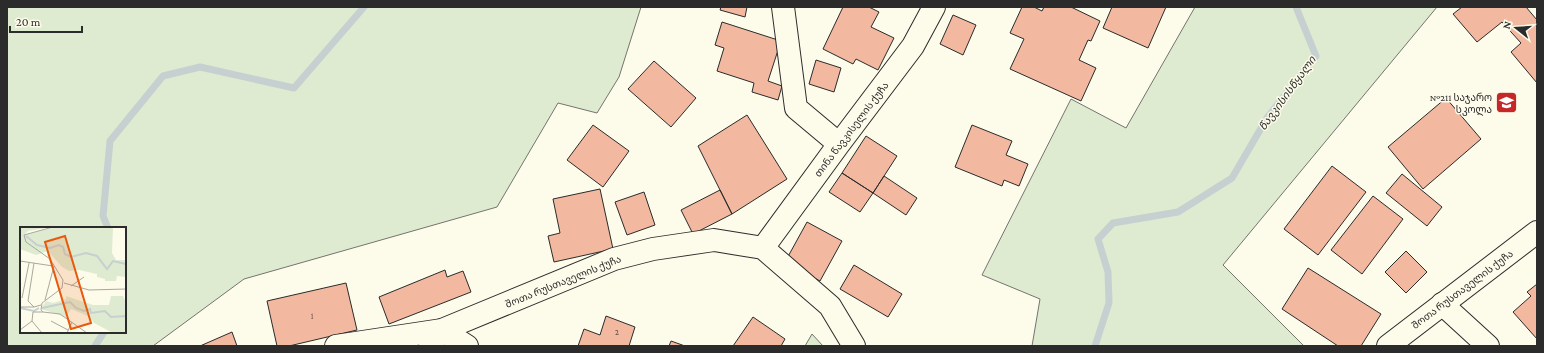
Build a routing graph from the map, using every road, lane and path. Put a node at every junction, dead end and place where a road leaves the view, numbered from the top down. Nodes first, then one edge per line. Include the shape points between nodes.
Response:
1 (784, 7) edge
2 (934, 7) edge
3 (839, 144) junction
4 (1537, 232) edge
5 (763, 248) junction
6 (1442, 304) junction
7 (436, 338) edge
8 (336, 346) edge
9 (467, 346) edge
10 (854, 346) edge
11 (1388, 346) edge
12 (1488, 346) edge

1 - 3 street via 796,108
2 - 3 street, თინა წავკისელის ქუჩა via 913,46
3 - 5 street, თინა წავკისელის ქუჩა
4 - 6 street, შოთა რუსთაველის ქუჩა
5 - 7 street, შოთა რუსთაველის ქუჩა via 714,240 652,249 622,257
5 - 10 street via 830,306
6 - 11 street, შოთა რუსთაველის ქუჩა
6 - 12 street
7 - 8 street, შოთა რუსთაველის ქუჩა
7 - 9 street

